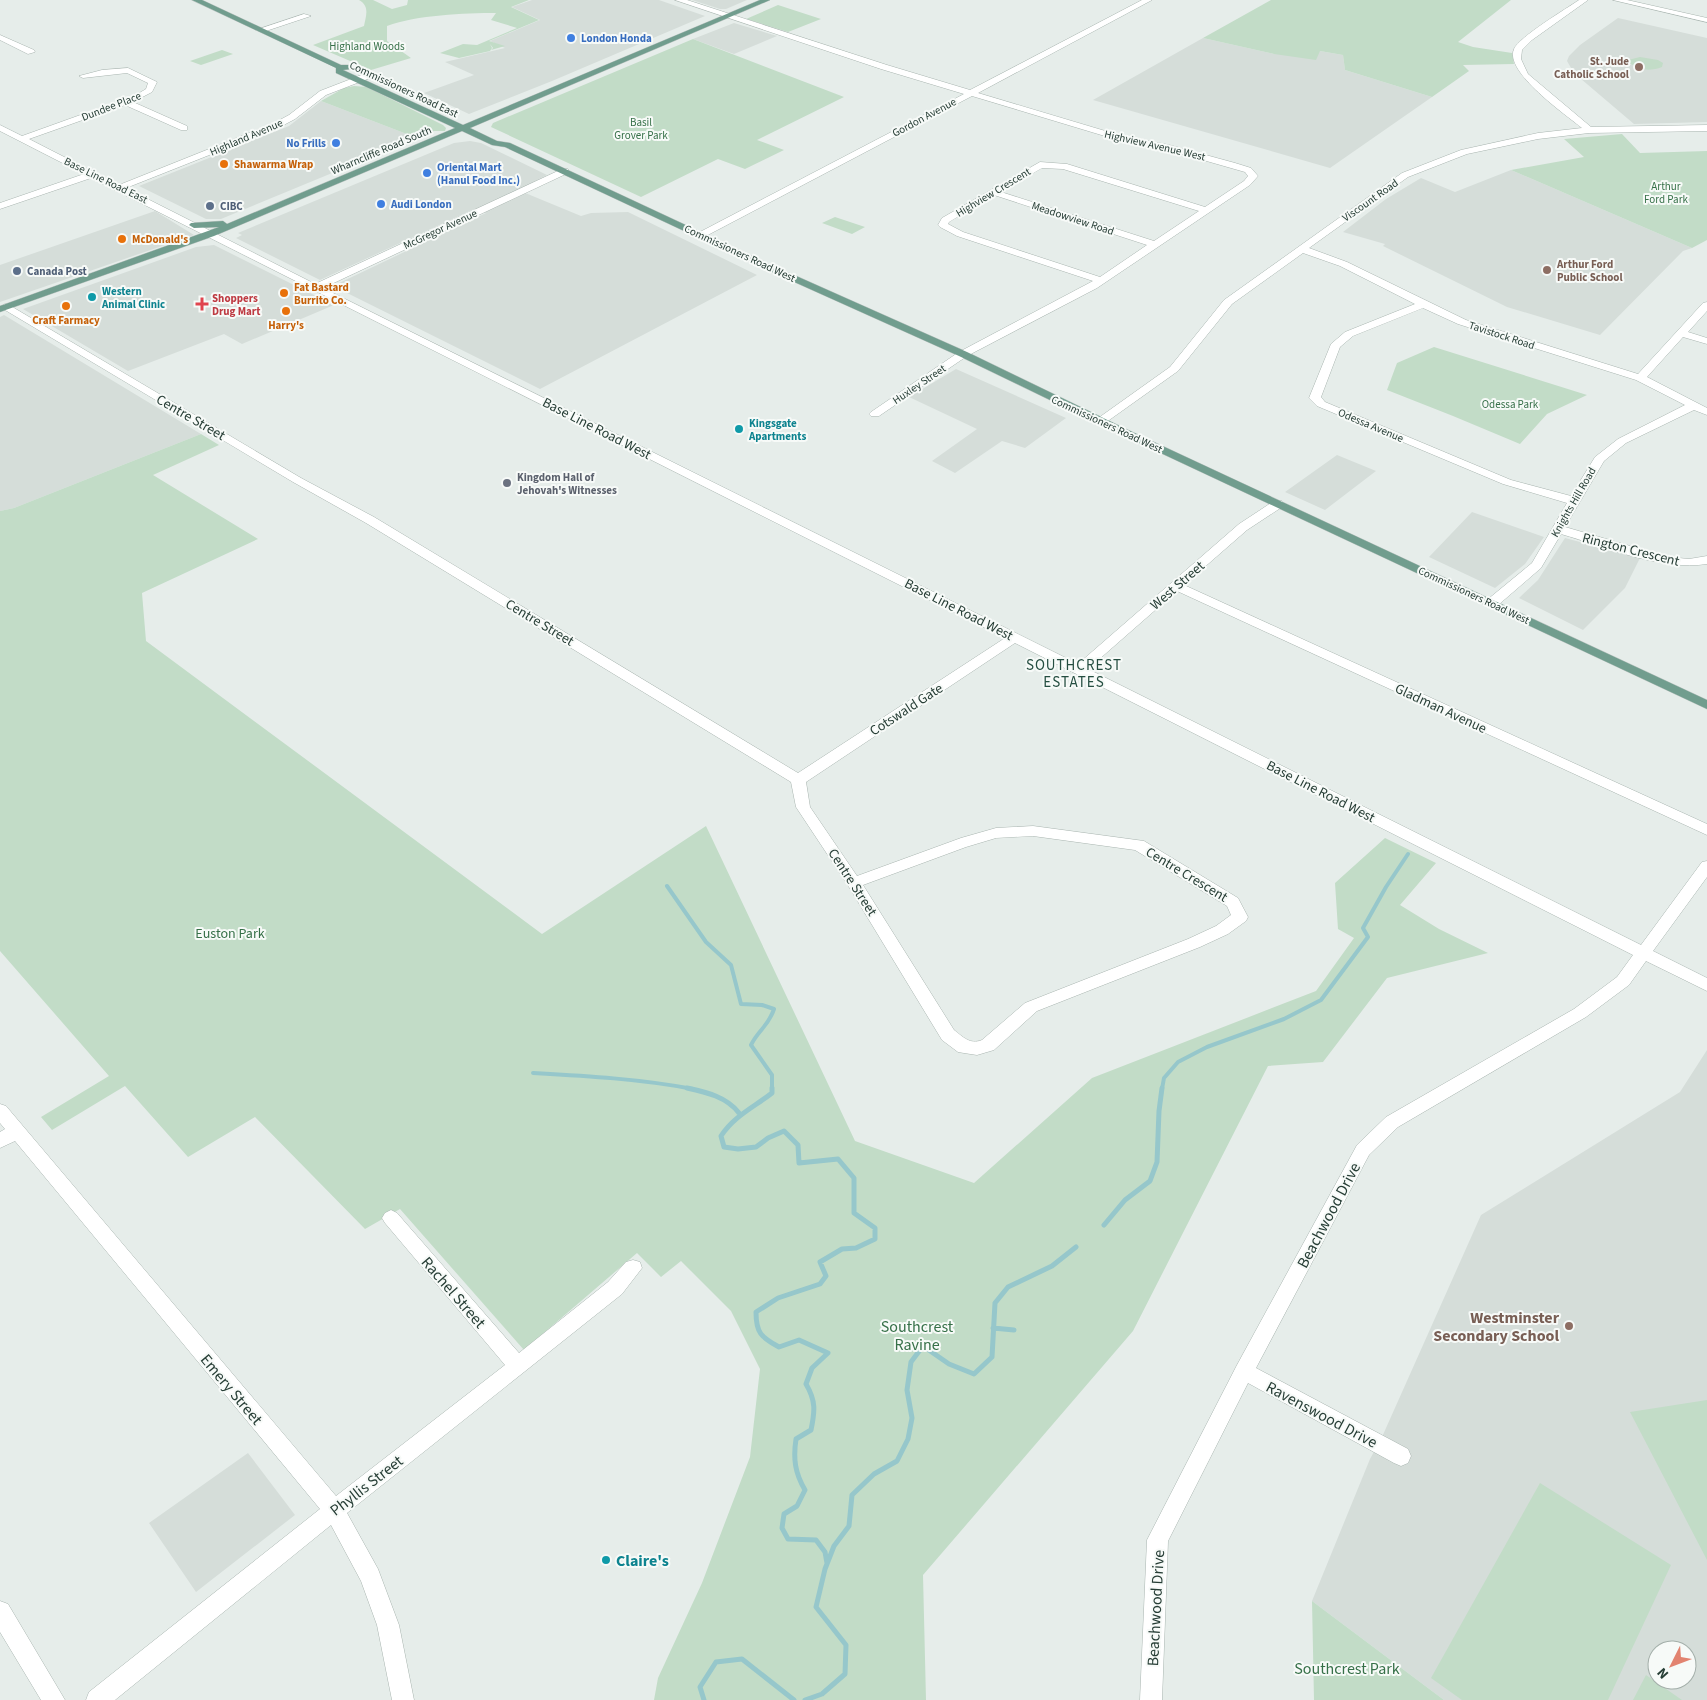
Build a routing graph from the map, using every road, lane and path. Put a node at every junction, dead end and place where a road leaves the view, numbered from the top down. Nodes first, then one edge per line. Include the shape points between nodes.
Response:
1 (196, 0) edge
2 (679, 0) edge
3 (766, 0) edge
4 (1148, 0) edge
5 (1584, 0) edge
6 (1617, 0) edge
7 (307, 16) dead end
8 (728, 16) junction
9 (1707, 20) edge
10 (260, 30) junction
11 (0, 37) edge
12 (31, 52) dead end
13 (340, 67) junction
14 (83, 76) dead end
15 (367, 76) junction
16 (357, 80) junction
17 (970, 93) junction
18 (126, 102) junction
19 (473, 124) junction
20 (0, 128) edge
21 (184, 128) dead end
22 (1707, 128) edge
23 (462, 129) junction
24 (1590, 130) junction
25 (22, 139) junction
26 (487, 140) junction
27 (507, 144) junction
28 (414, 149) junction
29 (565, 171) junction
30 (93, 174) junction
31 (119, 188) junction
32 (992, 192) junction
33 (0, 206) edge
34 (1206, 210) junction
35 (237, 223) junction
36 (194, 225) junction
37 (211, 234) junction
38 (701, 234) junction
39 (1153, 244) junction
40 (1302, 249) junction
41 (1099, 280) junction
42 (316, 287) junction
43 (1423, 304) junction
44 (1707, 305) edge
45 (3, 308) edge
46 (1682, 333) junction
47 (1707, 341) edge
48 (963, 354) junction
49 (1640, 378) junction
50 (1694, 405) junction
51 (1707, 412) edge
52 (875, 414) dead end
53 (1101, 421) junction
54 (1574, 501) junction
55 (1278, 504) junction
56 (1556, 529) junction
57 (1707, 560) edge
58 (1176, 586) junction
59 (1492, 603) junction
60 (1015, 638) junction
61 (1079, 670) junction
62 (1707, 705) edge
63 (798, 780) junction
64 (1707, 830) edge
65 (1707, 866) edge
66 (854, 882) junction
67 (1643, 953) junction
68 (1707, 984) edge
69 (964, 1047) joint
70 (0, 1111) edge
71 (8, 1136) edge
72 (391, 1218) dead end
73 (633, 1268) dead end
74 (518, 1366) junction
75 (1244, 1371) junction
76 (1401, 1456) dead end
77 (334, 1510) junction
78 (0, 1612) edge
79 (54, 1700) edge
80 (97, 1700) edge
81 (403, 1700) edge
82 (1151, 1700) edge

1 - 10 main road, Commissioners Road East
2 - 8 street, Highview Avenue West
3 - 8 main road, Wharncliffe Road South
4 - 17 street, Gordon Avenue
5 - 24 street via 1529,38 1518,49 1517,59 1525,75
6 - 9 street
7 - 10 street
8 - 17 street, Highview Avenue West
8 - 19 main road, Wharncliffe Road South
10 - 13 main road, Commissioners Road East
11 - 12 street
13 - 15 main road, Commissioners Road East
13 - 16 main road, Commissioners Road East via 339,71
14 - 18 street, Dundee Place via 128,70 153,82 149,90
15 - 16 street, Highland Avenue
15 - 19 main road, Commissioners Road East
16 - 23 main road, Commissioners Road East
16 - 31 street, Highland Avenue via 323,93 277,125
17 - 34 street, Highview Avenue West via 1121,138 1182,150 1248,170 1253,176
17 - 38 street, Gordon Avenue
18 - 21 street
18 - 25 street, Dundee Place
19 - 23 main road, Wharncliffe Road South
19 - 27 main road, Commissioners Road West
20 - 25 street, Base Line Road East
22 - 24 street, Viscount Road
23 - 26 main road, Commissioners Road West
23 - 28 main road, Wharncliffe Road South
24 - 40 street, Viscount Road via 1504,142 1429,165 1388,186
25 - 30 street, Base Line Road East
26 - 27 main road, Commissioners Road West
26 - 28 main road via 455,140
27 - 29 main road, Commissioners Road West
28 - 35 main road, Wharncliffe Road South
29 - 38 main road, Commissioners Road West
29 - 42 street, McGregor Avenue
30 - 31 street, Base Line Road East
30 - 33 street
31 - 36 street, Base Line Road East
32 - 34 street, Highview Crescent via 1040,164 1052,164
32 - 39 street, Meadowview Road
32 - 41 street, Highview Crescent via 945,220 944,226
34 - 39 street, Highview Avenue West
35 - 36 main road
35 - 37 main road, Wharncliffe Road South
36 - 37 street, Base Line Road East
37 - 42 street, Base Line Road West
37 - 45 main road, Wharncliffe Road South
38 - 48 main road, Commissioners Road West
39 - 41 street, Highview Avenue West
40 - 43 street, Tavistock Road via 1337,259
40 - 53 street, Viscount Road via 1228,302 1173,370
41 - 48 street, Highview Avenue West
42 - 60 street, Base Line Road West
43 - 49 street, Tavistock Road via 1462,322
43 - 54 street, Odessa Avenue via 1348,334 1335,346 1315,398 1321,404 1507,482
44 - 46 street
45 - 63 street, Centre Street via 378,525
46 - 47 street
46 - 49 street
48 - 52 street, Huxley Street
48 - 53 main road, Commissioners Road West
49 - 50 street, Tavistock Road
50 - 51 street, Tavistock Road
50 - 54 street, Knights Hill Road via 1622,440 1599,459
53 - 55 main road, Commissioners Road West
54 - 56 street, Knights Hill Road
55 - 58 street, West Street via 1243,527
55 - 59 main road, Commissioners Road West
56 - 57 street, Rington Crescent via 1667,561 1689,563
56 - 59 street, Knights Hill Road via 1537,565
58 - 61 street, West Street
58 - 64 street, Gladman Avenue
59 - 62 main road, Commissioners Road West
60 - 61 street, Base Line Road West
60 - 63 street, Cotswald Gate
61 - 67 street, Base Line Road West
63 - 66 street, Centre Street via 803,807
65 - 67 street, Beachwood Drive
66 - 69 street, Centre Street via 948,1035
66 - 69 street, Centre Crescent via 996,833 1033,831 1139,845 1233,902 1240,917 1222,930 1031,1007 988,1045 977,1049
67 - 68 street, Base Line Road West
67 - 75 street, Beachwood Drive via 1623,980 1580,1013 1392,1122 1363,1150
70 - 71 street, Emery Street
71 - 77 street, Emery Street
72 - 74 street, Rachel Street
73 - 74 street, Phyllis Street via 615,1288
74 - 77 street, Phyllis Street
75 - 76 street, Ravenswood Drive
75 - 82 street, Beachwood Drive via 1158,1540
77 - 80 street, Phyllis Street
77 - 81 street, Emery Street via 376,1591 388,1625
78 - 79 street

